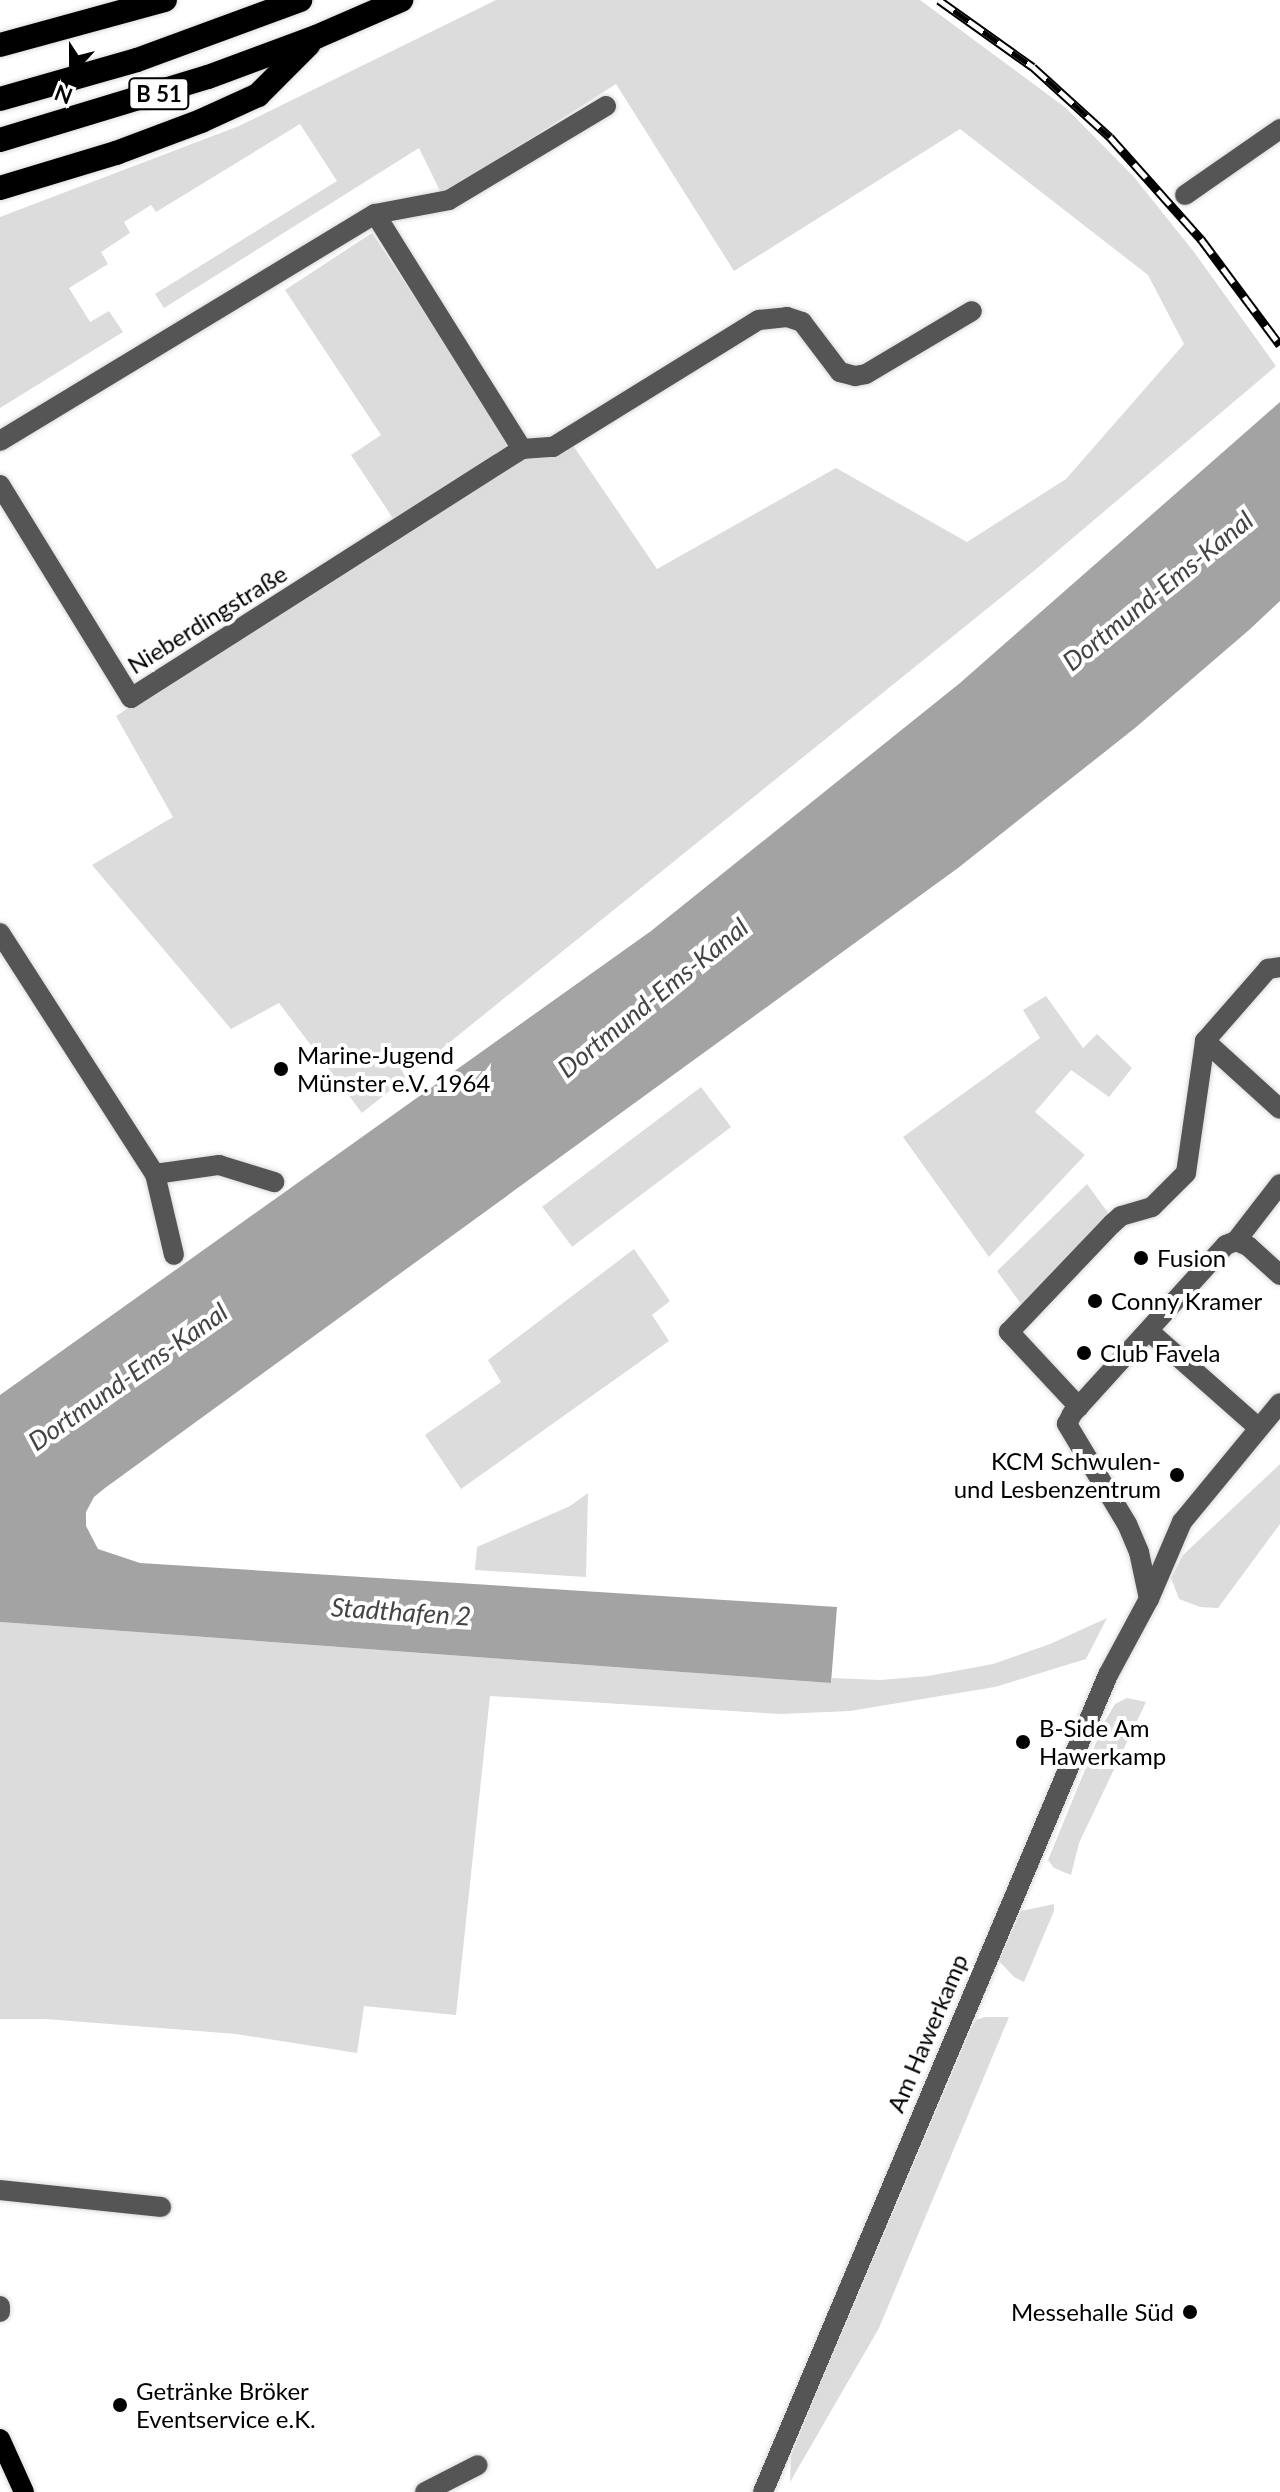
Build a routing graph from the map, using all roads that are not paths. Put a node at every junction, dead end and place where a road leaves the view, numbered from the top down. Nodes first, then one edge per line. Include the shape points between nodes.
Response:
1 (165, 0) edge
2 (300, 0) edge
3 (401, 0) edge
4 (316, 37) junction
5 (0, 45) edge
6 (0, 99) edge
7 (606, 106) dead end
8 (1280, 129) edge
9 (0, 140) edge
10 (0, 188) edge
11 (1185, 195) dead end
12 (375, 214) junction
13 (972, 311) dead end
14 (0, 441) edge
15 (522, 449) junction
16 (0, 485) edge
17 (0, 933) edge
18 (1280, 967) edge
19 (1205, 1041) junction
20 (1280, 1109) edge
21 (155, 1174) junction
22 (274, 1182) dead end
23 (1280, 1184) edge
24 (1236, 1241) junction
25 (174, 1255) dead end
26 (1280, 1275) edge
27 (1150, 1332) junction
28 (1280, 1403) edge
29 (1079, 1407) junction
30 (1259, 1428) junction
31 (1149, 1599) junction
32 (0, 2190) edge
33 (161, 2207) dead end
34 (0, 2439) edge
35 (478, 2465) dead end
36 (24, 2492) edge
37 (425, 2492) edge
38 (763, 2492) edge

1 - 5 highway
2 - 6 highway, B 51 via 137,60
3 - 4 highway, B 51
4 - 9 highway, B 51 via 146,98
4 - 10 highway, B 51 via 258,95 171,135
7 - 12 street via 449,200
8 - 11 street
12 - 14 street
12 - 15 street
13 - 15 street, Nieberdingstraße via 855,376 840,372 802,322 787,317 759,320 553,447
15 - 16 street, Nieberdingstraße via 131,698
17 - 21 street
18 - 19 street via 1268,969
19 - 20 street
19 - 29 street via 1186,1173 1152,1207 1121,1216 1009,1332
21 - 22 street via 219,1165
21 - 25 street
23 - 24 street
24 - 26 street
24 - 27 street via 1226,1245
27 - 29 street
27 - 30 street
28 - 30 street, Am Hawerkamp
29 - 31 street via 1067,1424 1127,1524
30 - 31 street, Am Hawerkamp via 1182,1522
31 - 38 street, Am Hawerkamp via 1095,1702
32 - 33 street
34 - 36 main road
35 - 37 street

